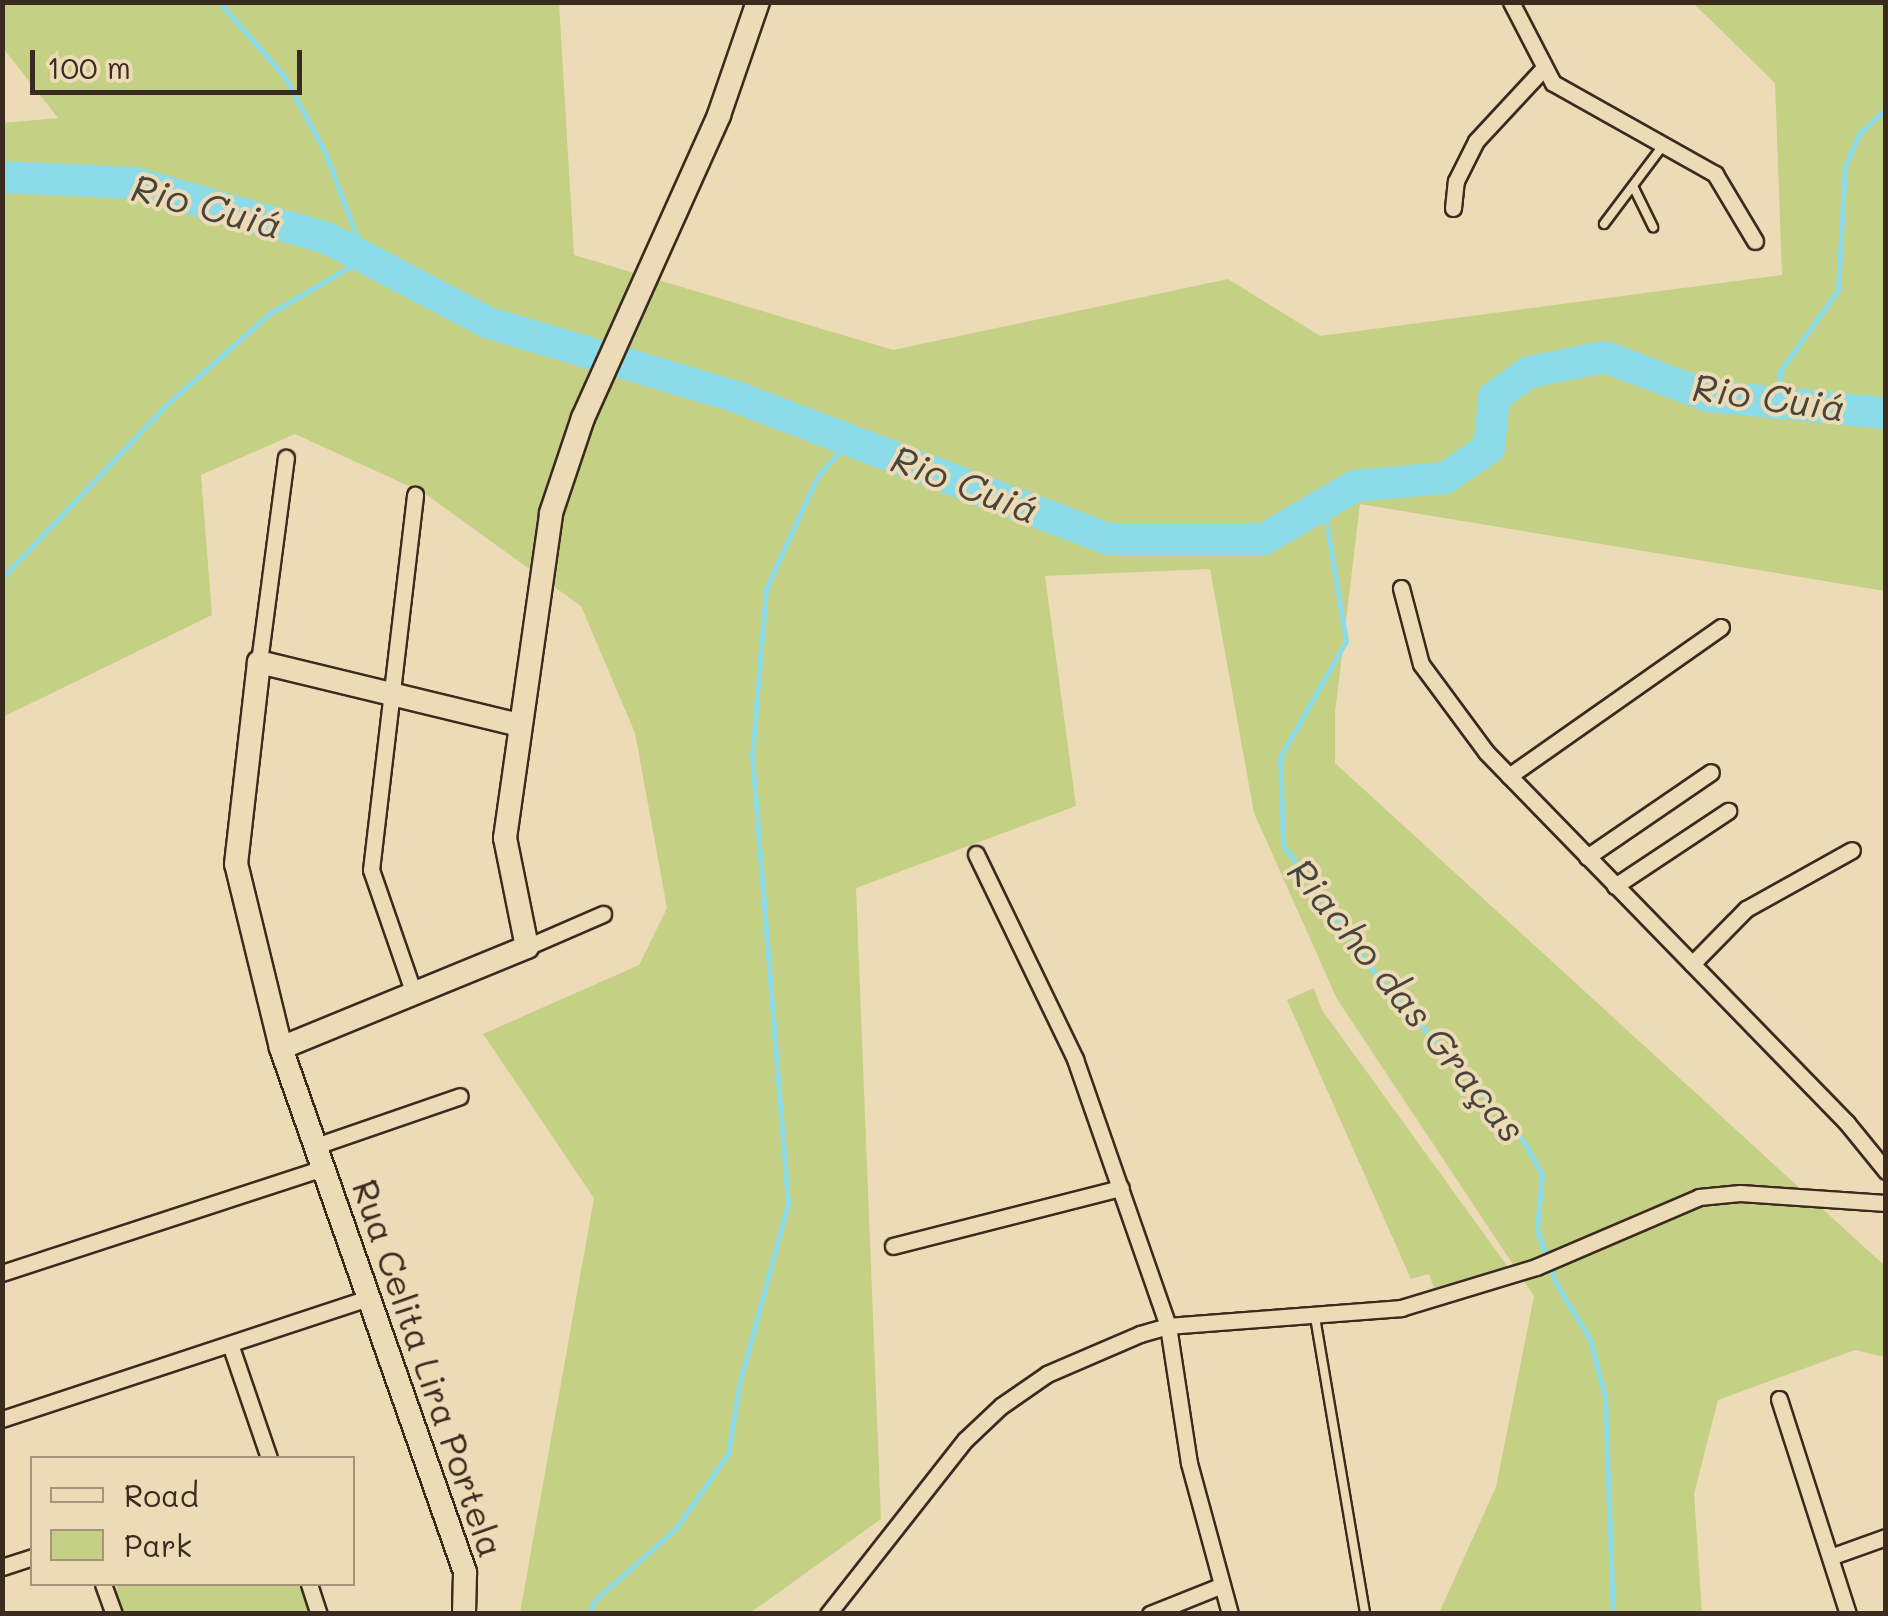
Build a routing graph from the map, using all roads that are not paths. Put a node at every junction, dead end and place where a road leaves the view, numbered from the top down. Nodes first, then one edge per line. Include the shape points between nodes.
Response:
1 (758, 2) edge
2 (1511, 2) edge
3 (1542, 71) junction
4 (1662, 148) junction
5 (1633, 186) junction
6 (1453, 208) dead end
7 (1604, 224) dead end
8 (1653, 227) dead end
9 (1756, 241) dead end
10 (286, 458) dead end
11 (414, 495) dead end
12 (1402, 588) dead end
13 (1721, 628) dead end
14 (259, 662) junction
15 (392, 694) junction
16 (519, 732) junction
17 (1711, 772) dead end
18 (1509, 776) junction
19 (1728, 811) dead end
20 (1852, 850) dead end
21 (976, 854) dead end
22 (1587, 857) junction
23 (1615, 886) junction
24 (602, 914) dead end
25 (527, 947) junction
26 (1692, 964) junction
27 (412, 992) junction
28 (290, 1044) junction
29 (460, 1096) dead end
30 (320, 1157) junction
31 (1886, 1171) edge
32 (1120, 1188) junction
33 (1886, 1204) edge
34 (893, 1246) dead end
35 (2, 1273) edge
36 (366, 1299) junction
37 (1315, 1317) junction
38 (1168, 1326) junction
39 (231, 1346) junction
40 (1779, 1399) dead end
41 (2, 1419) edge
42 (268, 1456) edge
43 (1886, 1537) edge
44 (1830, 1557) junction
45 (30, 1558) edge
46 (2, 1567) edge
47 (104, 1586) edge
48 (310, 1586) edge
49 (1220, 1586) junction
50 (114, 1614) edge
51 (319, 1614) edge
52 (464, 1614) edge
53 (828, 1614) edge
54 (1150, 1614) edge
55 (1230, 1614) edge
56 (1366, 1614) edge
57 (1848, 1614) edge

1 - 16 main road via 719,115 583,418 551,513
2 - 3 street
3 - 4 street via 1579,102
3 - 6 street via 1476,141 1456,181
4 - 5 lane
4 - 9 street via 1715,174
5 - 7 lane
5 - 8 lane
10 - 14 street, Rua Celita Lira Portela
11 - 15 street
12 - 18 street via 1421,664
13 - 18 street
14 - 15 main road
14 - 28 main road, Rua Celita Lira Portela via 236,864 274,1011
15 - 16 main road
15 - 27 street via 371,870
16 - 25 main road via 505,838
17 - 22 street
18 - 22 street
19 - 23 street
20 - 26 street via 1746,909
21 - 32 street via 1075,1059
22 - 23 street
23 - 26 street
24 - 25 street
25 - 27 main road
26 - 31 street
27 - 28 main road
28 - 30 main road, Rua Celita Lira Portela
29 - 30 street, Rua Celita Lira Portela
30 - 35 street
30 - 36 main road, Rua Celita Lira Portela
32 - 34 street
32 - 38 street
33 - 37 street via 1740,1193 1699,1197 1536,1267 1401,1308
36 - 39 street
36 - 52 main road, Rua Celita Lira Portela via 465,1572
37 - 38 street
37 - 56 lane
38 - 49 street via 1189,1464
38 - 53 street via 1047,1374 1001,1406 965,1440
39 - 41 street
39 - 42 street
40 - 44 street
43 - 44 street
44 - 57 street
45 - 46 street
47 - 50 street
48 - 51 street
49 - 54 street
49 - 55 street

